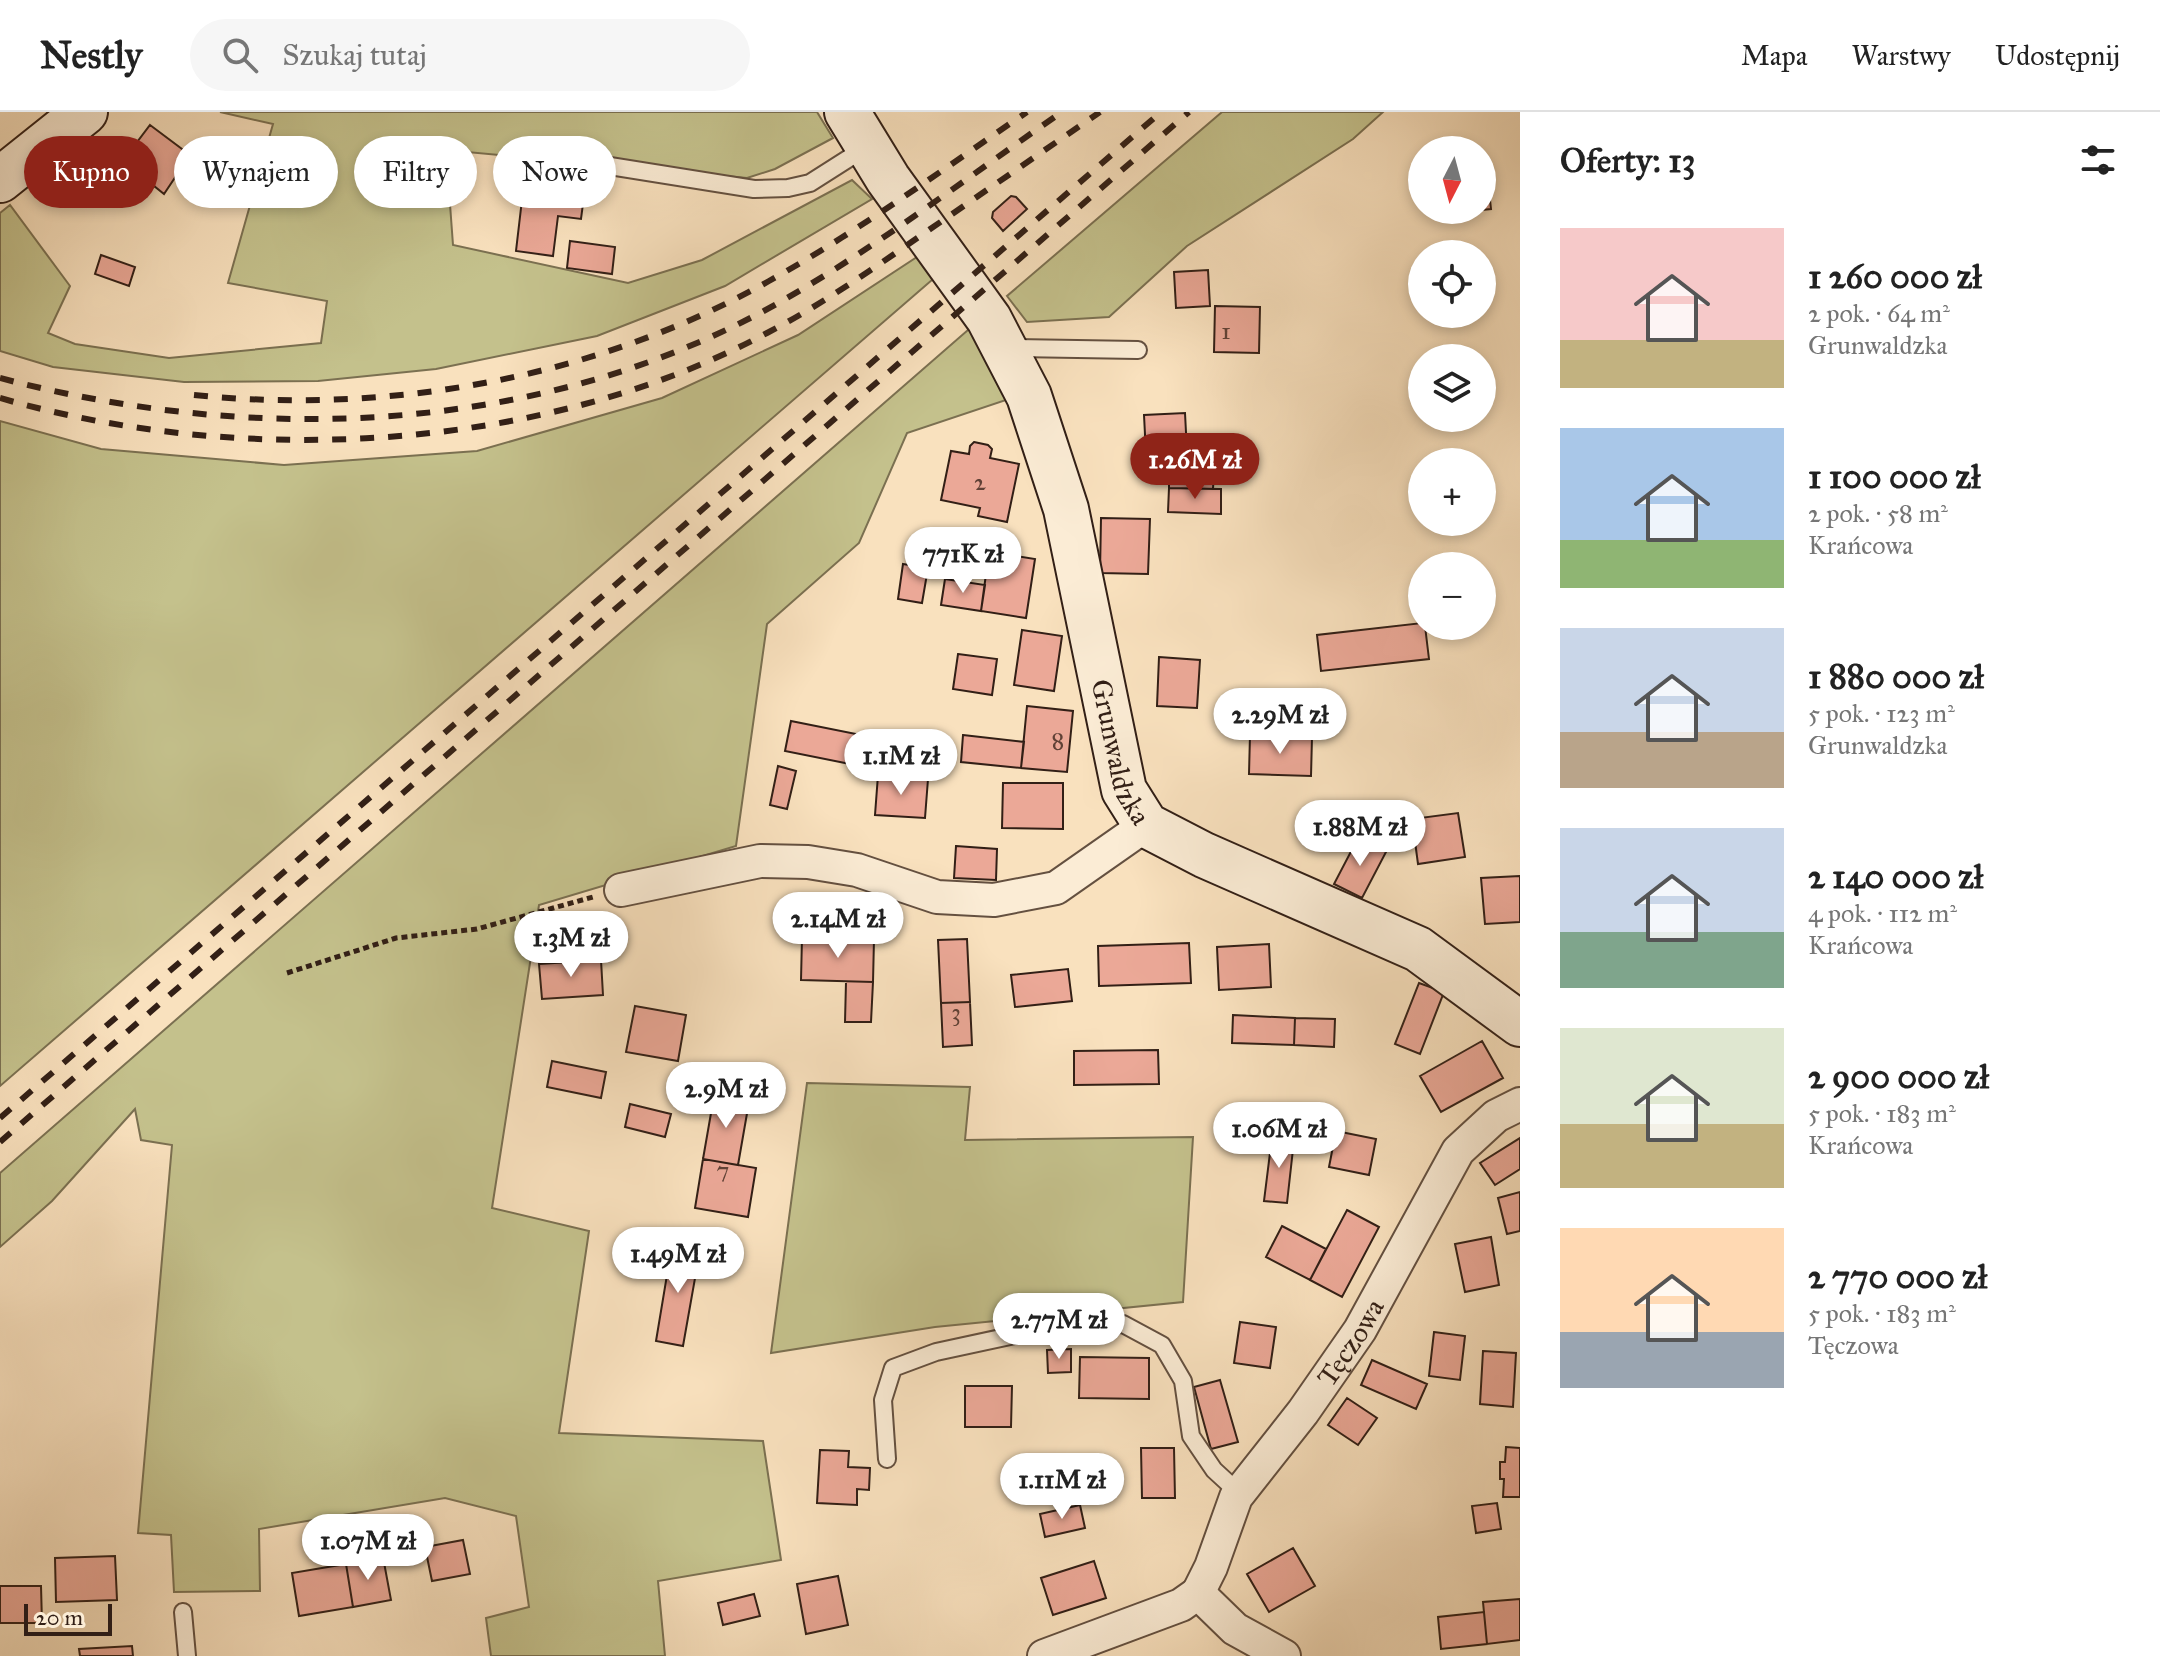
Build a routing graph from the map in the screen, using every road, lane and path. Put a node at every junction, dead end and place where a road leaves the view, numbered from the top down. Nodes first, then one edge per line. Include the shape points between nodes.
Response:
1 (85, 112) edge
2 (868, 146) edge
3 (616, 167) edge
4 (0, 180) edge
5 (997, 333) junction
6 (1138, 350) dead end
7 (1146, 825) junction
8 (621, 890) joint
9 (287, 973) dead end
10 (1520, 1024) edge
11 (1520, 1104) edge
12 (887, 1459) dead end
13 (1239, 1493) junction
14 (1198, 1593) junction
15 (183, 1612) dead end
16 (187, 1656) edge
17 (1044, 1656) edge
18 (1284, 1656) edge

1 - 4 street
2 - 3 lane via 810,183 788,188 754,189
2 - 5 street, Grunwaldzka
5 - 6 lane
5 - 7 street, Grunwaldzka via 1029,396 1066,509 1124,790
7 - 8 street via 1056,888 994,900 937,897 857,870 808,862 760,861
7 - 10 street, Grunwaldzka via 1418,949
8 - 9 path via 477,929 396,938
11 - 13 street, Tęczowa via 1496,1116 1458,1151 1360,1330
12 - 13 lane via 883,1400 893,1368 936,1352 1038,1330 1123,1324 1162,1345 1183,1381 1191,1436 1214,1470
13 - 14 street, Tęczowa
14 - 17 street via 1181,1605
14 - 18 street via 1235,1629
15 - 16 lane

